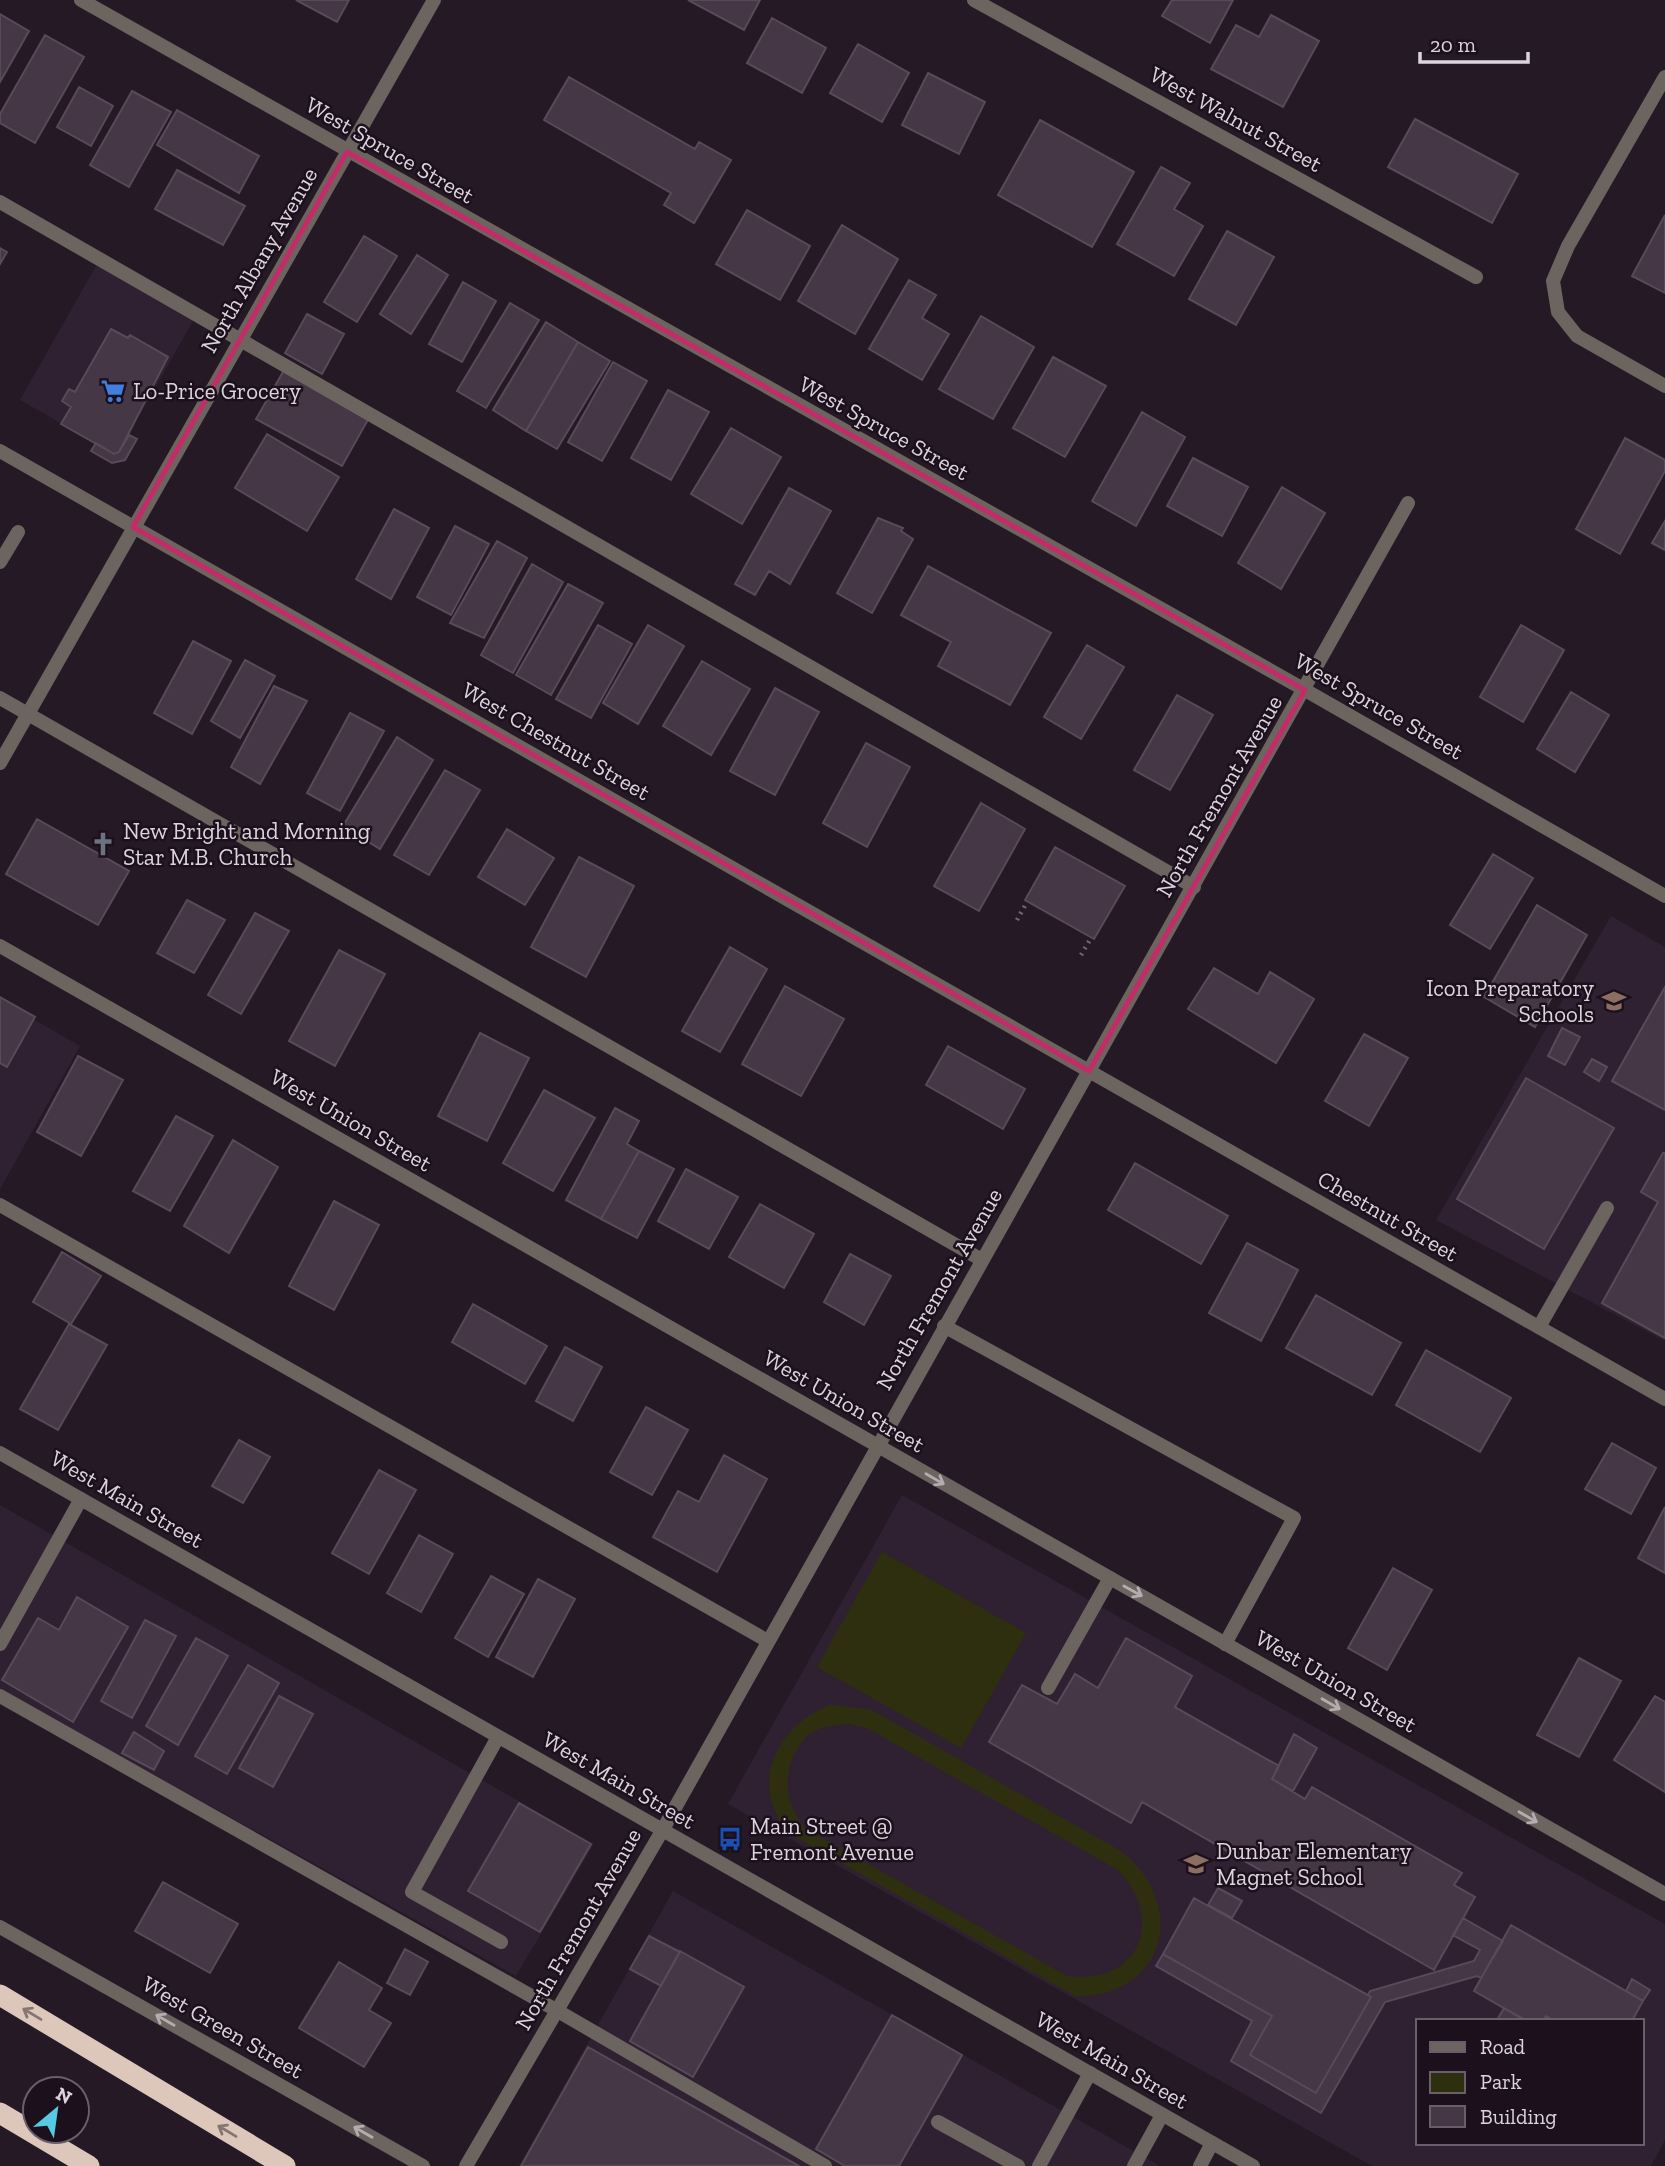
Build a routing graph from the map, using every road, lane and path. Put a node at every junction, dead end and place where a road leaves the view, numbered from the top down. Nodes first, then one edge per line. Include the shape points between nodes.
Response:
1 (80, 0) edge
2 (434, 0) edge
3 (974, 0) edge
4 (1665, 77) edge
5 (347, 152) junction
6 (0, 202) edge
7 (1476, 277) dead end
8 (240, 339) junction
9 (1665, 386) edge
10 (0, 451) edge
11 (1409, 503) dead end
12 (134, 527) junction
13 (18, 532) dead end
14 (0, 562) edge
15 (1305, 690) junction
16 (0, 698) edge
17 (27, 714) junction
18 (0, 763) edge
19 (1194, 887) junction
20 (1665, 896) edge
21 (1027, 902) dead end
22 (1017, 920) dead end
23 (1091, 938) dead end
24 (0, 946) edge
25 (1081, 955) dead end
26 (1089, 1071) junction
27 (0, 1205) edge
28 (1607, 1208) dead end
29 (982, 1260) junction
30 (944, 1326) junction
31 (1539, 1327) junction
32 (1665, 1399) edge
33 (876, 1445) junction
34 (0, 1453) edge
35 (81, 1499) junction
36 (1110, 1578) junction
37 (766, 1640) junction
38 (0, 1644) edge
39 (1225, 1644) junction
40 (1048, 1688) dead end
41 (0, 1696) edge
42 (498, 1737) junction
43 (662, 1830) junction
44 (1665, 1894) edge
45 (0, 1927) edge
46 (501, 1942) dead end
47 (0, 1995) edge
48 (556, 2010) junction
49 (1090, 2073) junction
50 (0, 2113) edge
51 (1162, 2115) junction
52 (938, 2122) dead end
53 (1212, 2143) junction
54 (89, 2166) edge
55 (285, 2166) edge
56 (423, 2166) edge
57 (466, 2166) edge
58 (825, 2166) edge
59 (1018, 2166) edge
60 (1039, 2166) edge
61 (1135, 2166) edge
62 (1200, 2166) edge
63 (1252, 2166) edge

1 - 5 street, West Spruce Street
2 - 5 street, North Albany Avenue
3 - 7 street, West Walnut Street
4 - 9 street via 1567,246 1553,281 1558,312 1577,336
5 - 8 street, North Albany Avenue
5 - 15 street, West Spruce Street
6 - 8 street
8 - 12 street, North Albany Avenue
8 - 19 street
10 - 12 street, West Chestnut Street
11 - 15 street, North Fremont Avenue
12 - 17 street, North Albany Avenue
12 - 26 street, West Chestnut Street
13 - 14 street
15 - 19 street, North Fremont Avenue
15 - 20 street, West Spruce Street
16 - 17 street
17 - 18 street, North Albany Avenue
17 - 29 street
19 - 26 street, North Fremont Avenue
21 - 22 path
23 - 25 path
24 - 33 street, West Union Street
26 - 29 street, North Fremont Avenue
26 - 31 street, Chestnut Street
27 - 37 street
28 - 31 street
29 - 30 street, North Fremont Avenue
30 - 33 street, North Fremont Avenue
30 - 39 street via 1294,1518
31 - 32 street, Chestnut Street
33 -> 36 street, West Union Street
33 - 37 street, North Fremont Avenue
34 - 35 street, West Main Street
35 - 38 street
35 - 42 street, West Main Street
36 -> 39 street, West Union Street
36 - 40 street
37 - 43 street, North Fremont Avenue
39 -> 44 street, West Union Street
41 - 48 street
42 - 43 street, West Main Street
42 - 46 street via 412,1892
43 - 48 street, North Fremont Avenue
43 - 49 street, West Main Street
56 -> 45 street, West Green Street
55 -> 47 highway
48 - 57 street, North Fremont Avenue
48 - 58 street
49 - 51 street, West Main Street
49 - 60 street
50 - 54 highway
51 - 53 street, West Main Street
51 - 61 street
52 - 59 street
53 - 62 street
53 - 63 street, West Main Street

